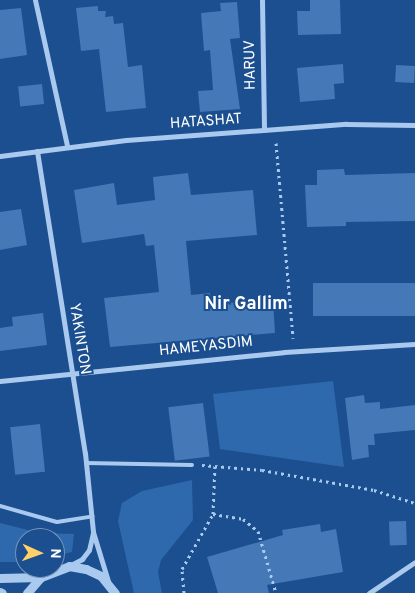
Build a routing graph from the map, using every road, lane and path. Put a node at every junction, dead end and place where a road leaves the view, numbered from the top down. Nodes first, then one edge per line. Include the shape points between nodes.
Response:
1 (35, 0) edge
2 (262, 0) edge
3 (415, 125) edge
4 (264, 130) junction
5 (274, 130) junction
6 (67, 146) junction
7 (37, 151) junction
8 (0, 156) edge
9 (415, 344) edge
10 (294, 351) junction
11 (71, 373) junction
12 (0, 381) edge
13 (86, 463) junction
14 (192, 465) joint
15 (215, 465) junction
16 (415, 503) edge
17 (0, 506) edge
18 (213, 514) junction
19 (93, 516) junction
20 (93, 532) junction
21 (415, 562) edge
22 (69, 566) junction
23 (65, 567) edge
24 (15, 577) edge
25 (0, 578) edge
26 (39, 578) edge
27 (108, 584) junction
28 (27, 593) edge
29 (115, 593) edge
30 (184, 593) edge
31 (276, 593) edge
32 (369, 593) edge

1 - 6 street
2 - 4 street, HARUV
3 - 5 street, HATASHAT via 346,124
4 - 5 street, HATASHAT
4 - 6 street, HATASHAT
5 - 10 path
6 - 7 street, HATASHAT
7 - 8 street, HATASHAT
7 - 11 street, YAKINTON
9 - 10 street, HAMEYASDIM
10 - 11 street, HAMEYASDIM
11 - 12 street, HAMEYASDIM
11 - 13 street, YAKINTON
13 - 14 lane
13 - 19 street, YAKINTON
14 - 15 path
15 - 16 path via 374,490
15 - 18 path
17 - 19 lane via 57,522
18 - 30 path via 182,569
18 - 31 path via 243,519 258,531
19 - 20 street, YAKINTON
20 - 22 street, YAKINTON via 89,550 82,559
20 - 27 street, YAKINTON
21 - 32 street
22 - 23 street
22 - 27 street via 86,568
24 - 25 street
26 - 28 street
27 - 29 street

